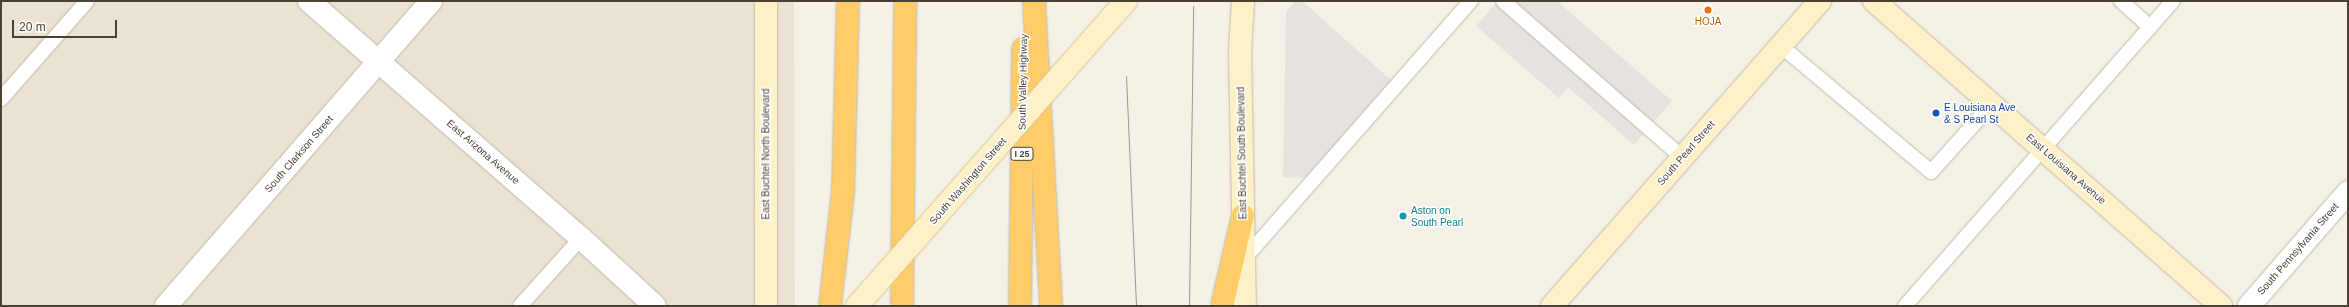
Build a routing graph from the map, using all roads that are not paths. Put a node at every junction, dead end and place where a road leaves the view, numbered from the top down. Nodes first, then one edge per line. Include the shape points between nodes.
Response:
1 (87, 1) edge
2 (309, 1) edge
3 (431, 1) edge
4 (766, 1) edge
5 (848, 1) edge
6 (905, 1) edge
7 (1024, 1) edge
8 (1034, 1) edge
9 (1126, 1) edge
10 (1243, 1) edge
11 (1471, 1) edge
12 (1503, 1) edge
13 (1820, 1) edge
14 (1874, 1) edge
15 (2121, 1) edge
16 (2173, 1) edge
17 (2150, 27) junction
18 (1780, 46) junction
19 (379, 61) junction
20 (1, 99) edge
21 (1992, 104) junction
22 (2043, 149) junction
23 (1682, 158) junction
24 (2348, 192) edge
25 (1244, 215) junction
26 (581, 238) junction
27 (1244, 259) junction
28 (166, 306) edge
29 (520, 306) edge
30 (655, 306) edge
31 (766, 306) edge
32 (830, 306) edge
33 (857, 306) edge
34 (902, 306) edge
35 (1020, 306) edge
36 (1051, 306) edge
37 (1222, 306) edge
38 (1245, 306) edge
39 (1552, 306) edge
40 (1906, 306) edge
41 (2221, 306) edge
42 (2249, 306) edge

1 - 20 lane
2 - 19 street, East Arizona Avenue
3 - 19 street, South Clarkson Street
4 - 31 street, East Buchtel North Boulevard
5 - 32 highway via 844,192
6 - 34 highway
7 - 35 highway, South Valley Highway / I 25
8 - 36 highway
9 - 33 street, South Washington Street, bridge
10 - 25 street, East Buchtel South Boulevard via 1240,52
11 - 27 lane
12 - 23 lane
13 - 18 street, South Pearl Street
14 - 21 street, East Louisiana Avenue
15 - 17 lane
16 - 17 lane
17 - 22 lane
18 - 21 lane via 1931,172
18 - 23 street, South Pearl Street
19 - 26 street, East Arizona Avenue
19 - 28 street, South Clarkson Street
21 - 22 street, East Louisiana Avenue
22 - 40 lane
22 - 41 street, East Louisiana Avenue
23 - 39 street, South Pearl Street
24 - 42 street, South Pennsylvania Street
25 - 27 street, East Buchtel South Boulevard
25 - 37 highway
26 - 29 lane
26 - 30 street, East Arizona Avenue
27 - 38 street, East Buchtel South Boulevard

